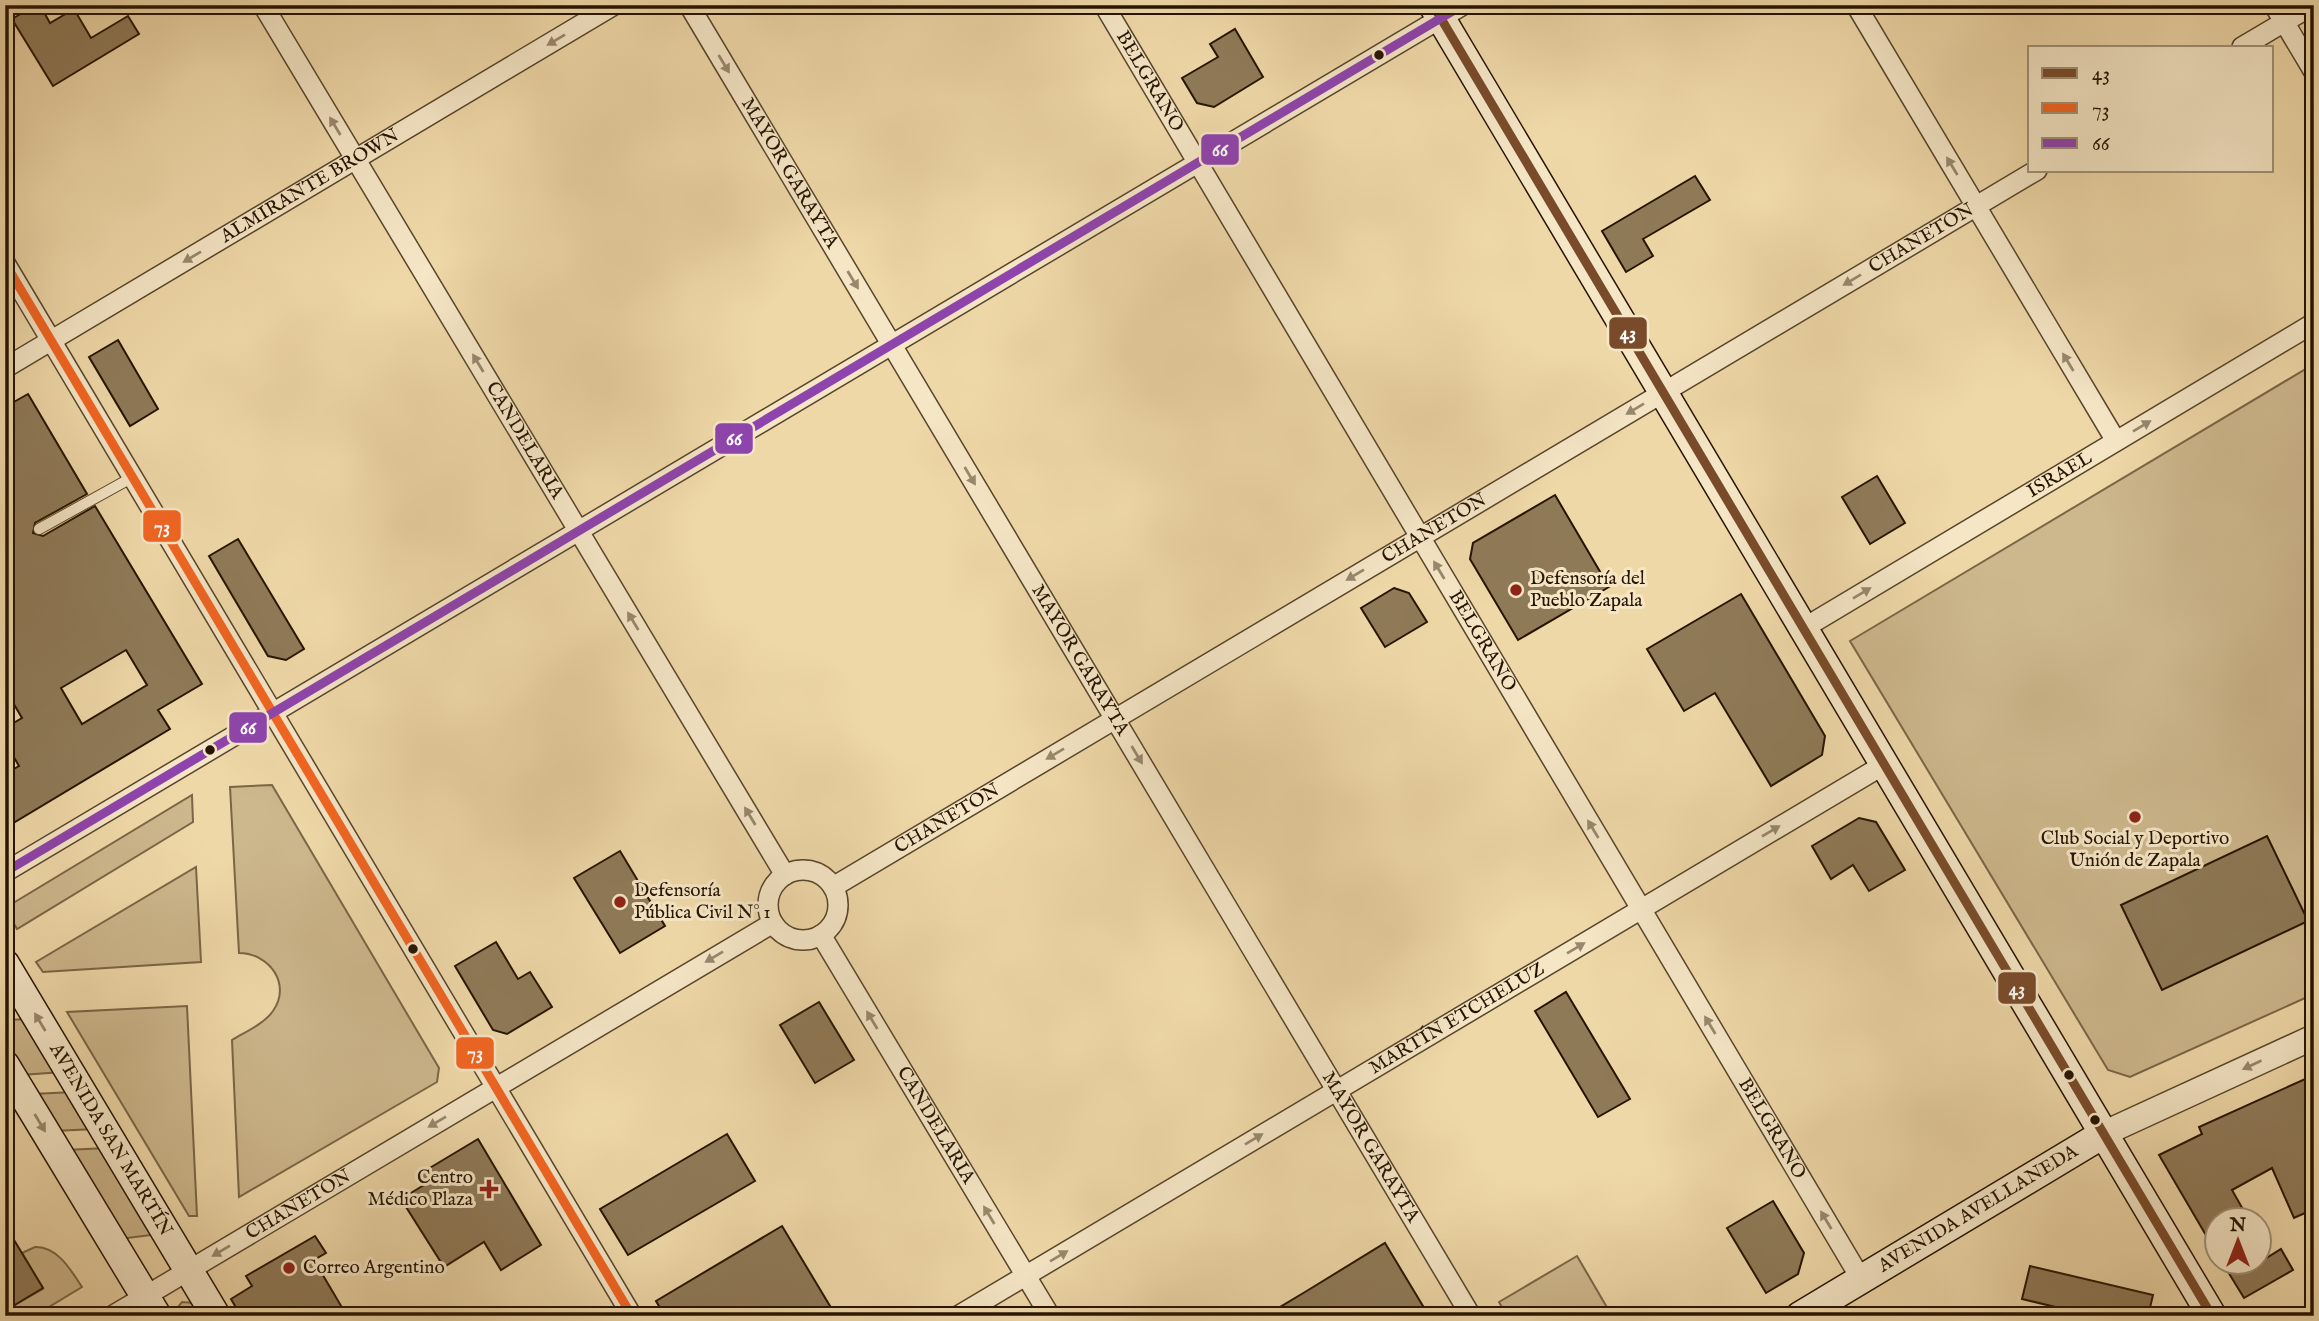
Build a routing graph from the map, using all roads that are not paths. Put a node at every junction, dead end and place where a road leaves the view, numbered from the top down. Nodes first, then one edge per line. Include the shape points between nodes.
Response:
1 (263, 5) edge
2 (614, 5) edge
3 (689, 5) edge
4 (1104, 5) edge
5 (1856, 5) edge
6 (2313, 5) edge
7 (1446, 10) edge
8 (2279, 14) edge
9 (2243, 46) edge
10 (2314, 72) edge
11 (356, 159) junction
12 (1198, 163) junction
13 (2033, 172) edge
14 (1975, 206) junction
15 (5, 263) edge
16 (2314, 323) edge
17 (52, 341) junction
18 (892, 345) junction
19 (5, 368) edge
20 (1663, 392) junction
21 (2116, 441) junction
22 (133, 477) junction
23 (39, 530) dead end
24 (579, 531) junction
25 (1420, 537) junction
26 (1804, 628) junction
27 (273, 713) junction
28 (1115, 719) junction
29 (1885, 764) junction
30 (5, 872) edge
31 (785, 874) junction
32 (833, 887) junction
33 (1641, 909) junction
34 (773, 923) junction
35 (821, 935) junction
36 (5, 964) edge
37 (2314, 1037) edge
38 (5, 1065) edge
39 (496, 1087) junction
40 (1337, 1090) junction
41 (2105, 1133) junction
42 (188, 1270) junction
43 (1025, 1276) junction
44 (1861, 1279) junction
45 (151, 1306) edge
46 (113, 1316) edge
47 (216, 1316) edge
48 (632, 1316) edge
49 (958, 1316) edge
50 (1049, 1316) edge
51 (1471, 1316) edge
52 (1800, 1316) edge
53 (2212, 1316) edge

11 -> 1 street, CANDELARIA
2 -> 11 street, ALMIRANTE BROWN
3 -> 18 street, MAYOR GARAYTA
4 - 12 street, BELGRANO
14 -> 5 street
6 - 8 street
7 - 12 street
7 - 20 main road
8 - 9 street
8 - 10 street
11 -> 17 street, ALMIRANTE BROWN
24 -> 11 street, CANDELARIA
12 - 18 street
12 - 25 street, BELGRANO
13 - 14 street, CHANETON
14 -> 20 street, CHANETON
21 -> 14 street
15 - 17 street
21 -> 16 street, ISRAEL
17 - 19 street, ALMIRANTE BROWN
17 - 22 street
18 - 24 street
18 -> 28 street, MAYOR GARAYTA
20 -> 25 street, CHANETON
20 - 26 main road
26 -> 21 street, ISRAEL
22 - 23 lane
22 - 27 street
24 - 27 street
31 -> 24 street, CANDELARIA
25 -> 28 street, CHANETON
33 -> 25 street, BELGRANO
26 - 29 main road
27 - 30 street
27 - 39 street
28 -> 32 street, CHANETON
28 -> 40 street, MAYOR GARAYTA
33 -> 29 street, MARTÍN ETCHELUZ
29 - 41 main road
31 - 32 street via 806,870 826,878
31 - 34 street via 768,901
32 - 35 street via 835,918
40 -> 33 street, MARTÍN ETCHELUZ
44 -> 33 street, BELGRANO
34 - 35 street via 789,937
34 -> 39 street, CHANETON
43 -> 35 street, CANDELARIA
42 -> 36 main road, AVENIDA SAN MARTÍN
37 -> 41 street, AVENIDA AVELLANEDA
38 -> 45 main road
39 -> 42 street, CHANETON
39 - 48 street
43 -> 40 street, MARTÍN ETCHELUZ
40 - 51 street, MAYOR GARAYTA
41 - 44 main road, AVENIDA AVELLANEDA
41 - 53 main road
42 - 45 street, CHANETON
42 - 47 main road, AVENIDA SAN MARTÍN
43 - 49 street, MARTÍN ETCHELUZ
43 - 50 street, CANDELARIA
44 - 52 main road, AVENIDA AVELLANEDA
45 - 46 street, CHANETON

